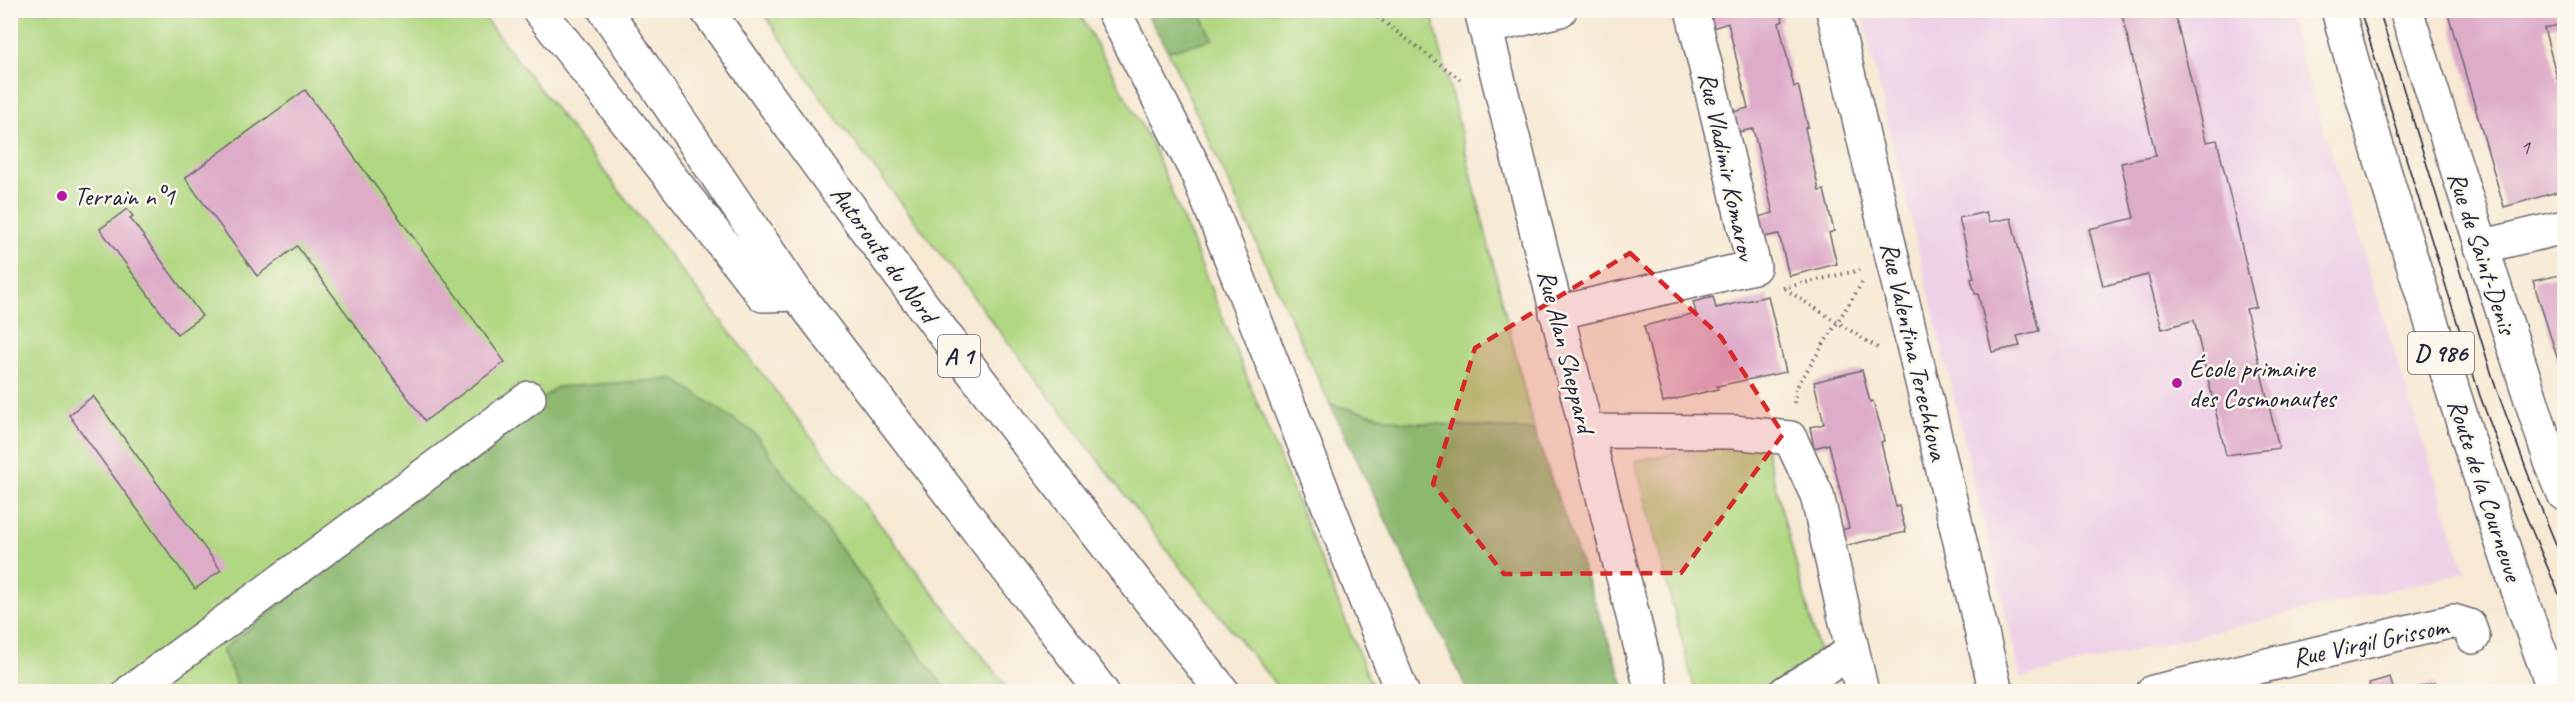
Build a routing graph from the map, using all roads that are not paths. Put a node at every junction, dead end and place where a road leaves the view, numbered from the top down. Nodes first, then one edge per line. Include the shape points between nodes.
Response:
1 (539, 10) edge
2 (605, 10) edge
3 (707, 10) edge
4 (1113, 10) edge
5 (1560, 10) edge
6 (1692, 10) edge
7 (1833, 10) edge
8 (2338, 10) edge
9 (2406, 10) edge
10 (1483, 19) edge
11 (2565, 227) edge
12 (2480, 247) junction
13 (797, 294) junction
14 (1556, 312) junction
15 (529, 398) dead end
16 (1586, 431) junction
17 (2565, 494) edge
18 (2473, 637) dead end
19 (1852, 652) junction
20 (130, 692) edge
21 (1102, 692) edge
22 (1223, 692) edge
23 (1402, 692) edge
24 (1652, 692) edge
25 (1786, 692) edge
26 (1862, 692) edge
27 (1996, 692) edge
28 (2153, 692) edge
29 (2555, 692) edge

1 - 13 main road via 763,295
2 - 13 main road
3 - 22 main road, Autoroute du Nord / A 1 via 944,337
4 - 23 main road via 1198,175
5 - 10 main road
6 - 14 main road, Rue Vladimir Komarov via 1755,267
7 - 27 main road, Rue Valentina Terechkova
8 - 29 main road, Route de la Courneuve / D 986 via 2415,273 2525,612
9 - 12 main road, Rue de Saint-Denis / D 986
10 - 14 main road, Rue Alan Sheppard
11 - 12 main road
12 - 17 main road, Rue de Saint-Denis / D 986
13 - 21 main road
14 - 16 main road, Rue Alan Sheppard
15 - 20 main road
16 - 19 main road via 1733,432 1790,438 1817,495
16 - 24 main road, Rue Alan Sheppard
18 - 28 main road, Rue Virgil Grissom via 2469,626 2453,621
19 - 25 main road
19 - 26 main road

